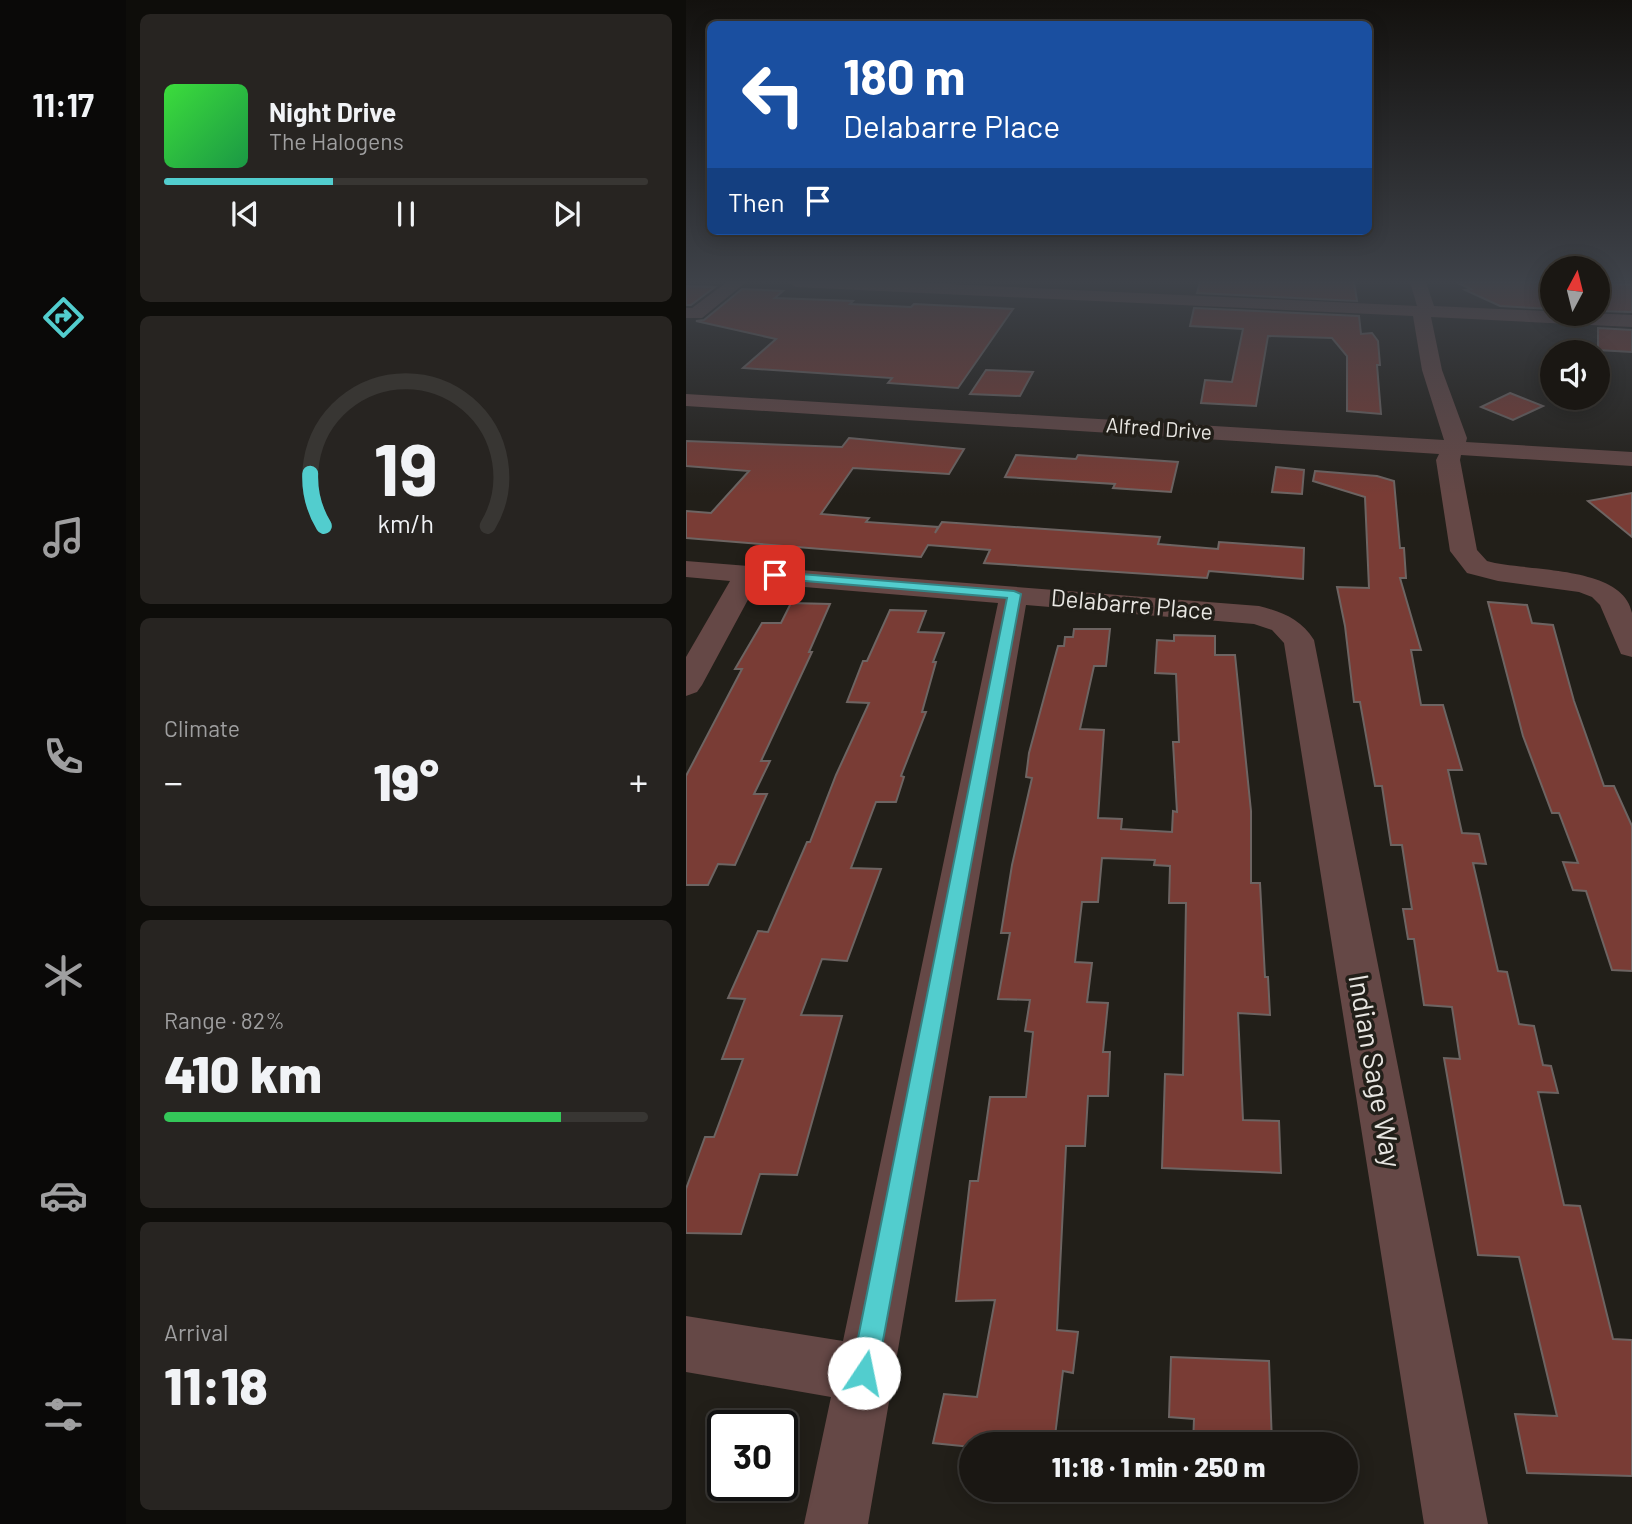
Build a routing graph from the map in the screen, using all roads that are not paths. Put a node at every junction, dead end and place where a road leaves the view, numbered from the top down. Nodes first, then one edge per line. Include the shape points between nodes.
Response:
1 (1429, 353) edge
2 (686, 401) edge
3 (1452, 447) junction
4 (1632, 459) edge
5 (686, 569) edge
6 (748, 573) junction
7 (1014, 594) junction
8 (1283, 624) joint
9 (1632, 647) edge
10 (686, 685) edge
11 (686, 1344) edge
12 (864, 1373) junction
13 (836, 1524) edge
14 (1456, 1524) edge

1 - 3 street via 1456,438
2 - 3 street, Alfred Drive
3 - 4 street, Alfred Drive
3 - 9 street via 1448,460 1464,551 1477,567 1602,591 1613,602
5 - 6 street, Delabarre Place
6 - 7 street, Delabarre Place
6 - 10 street
7 - 8 street, Delabarre Place via 1259,615
7 - 12 street
8 - 14 street, Indian Sage Way via 1299,640
11 - 12 street
12 - 13 street

